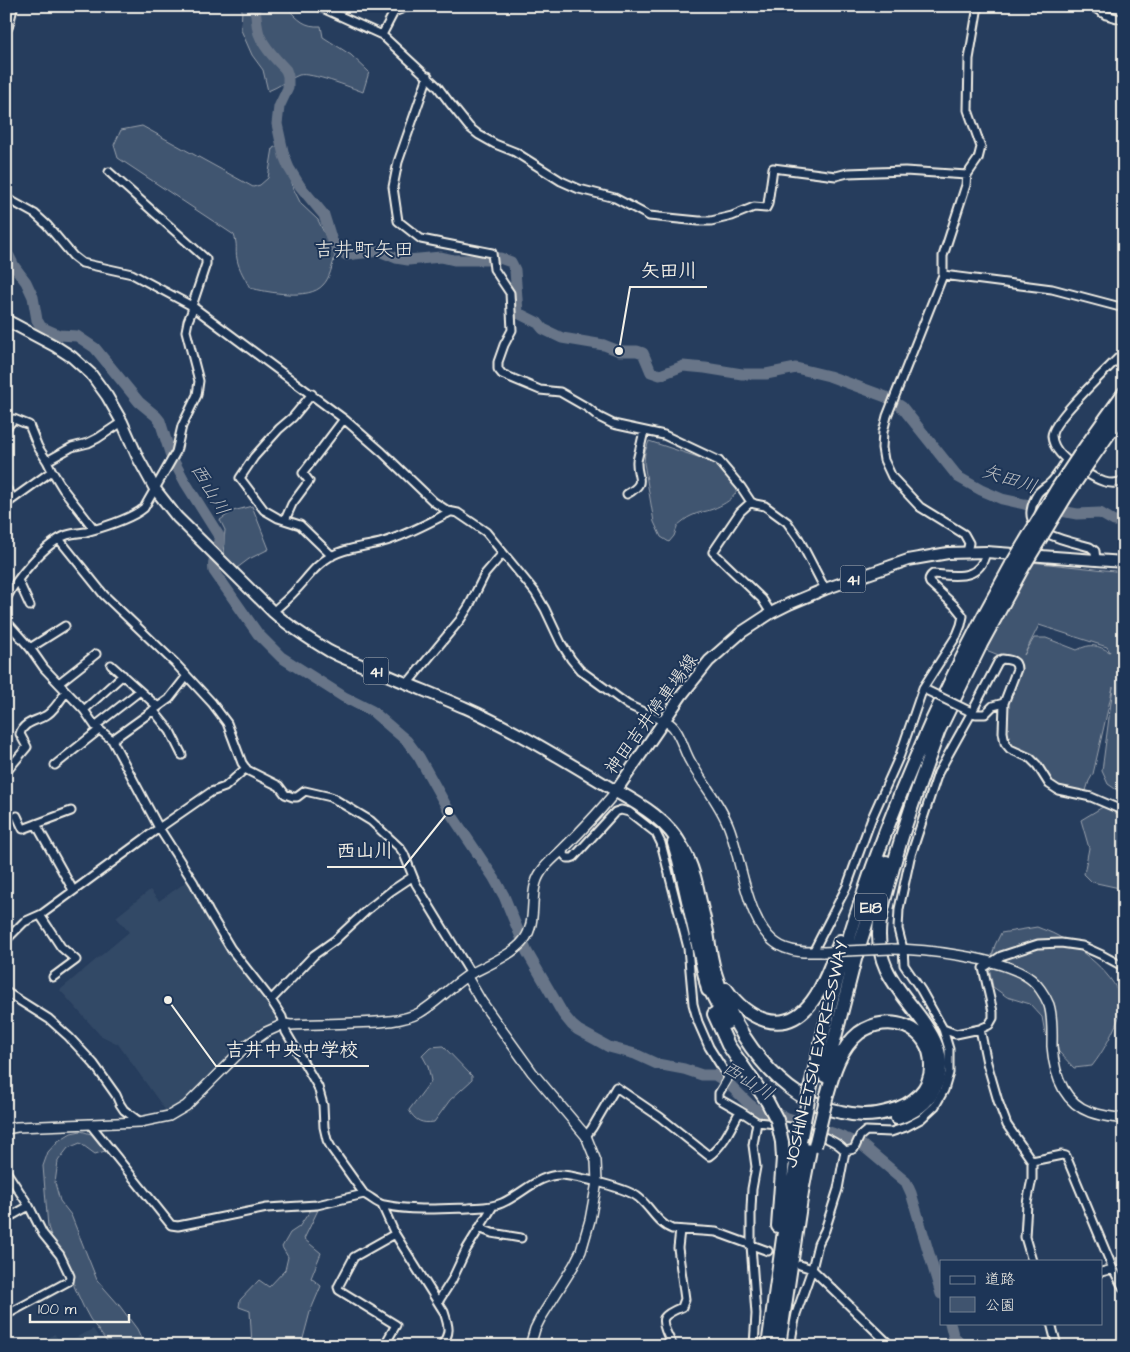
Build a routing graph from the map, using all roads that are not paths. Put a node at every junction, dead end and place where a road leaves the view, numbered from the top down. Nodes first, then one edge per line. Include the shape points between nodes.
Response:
1 (11, 6) edge
2 (318, 6) edge
3 (409, 6) edge
4 (978, 6) edge
5 (1092, 6) edge
6 (1124, 20) edge
7 (6, 26) edge
8 (382, 35) junction
9 (428, 76) junction
10 (109, 172) dead end
11 (967, 175) junction
12 (6, 198) edge
13 (943, 275) junction
14 (192, 306) junction
15 (1124, 308) edge
16 (6, 320) edge
17 (1124, 352) edge
18 (1124, 392) edge
19 (312, 394) junction
20 (1124, 412) edge
21 (344, 418) junction
22 (122, 422) junction
23 (6, 428) edge
24 (644, 431) junction
25 (1084, 459) junction
26 (48, 461) junction
27 (1066, 461) junction
28 (52, 471) junction
29 (1124, 480) edge
30 (6, 488) edge
31 (155, 489) junction
32 (627, 494) dead end
33 (13, 498) junction
34 (751, 502) junction
35 (6, 504) edge
36 (450, 512) junction
37 (285, 520) junction
38 (94, 529) junction
39 (59, 538) junction
40 (967, 552) junction
41 (986, 552) junction
42 (503, 553) junction
43 (332, 556) junction
44 (1096, 560) junction
45 (1124, 562) edge
46 (1017, 565) junction
47 (18, 580) junction
48 (825, 589) junction
49 (6, 599) edge
50 (30, 606) dead end
51 (272, 612) junction
52 (770, 613) junction
53 (6, 621) edge
54 (65, 626) dead end
55 (30, 648) junction
56 (96, 654) dead end
57 (111, 665) dead end
58 (123, 675) junction
59 (187, 676) junction
60 (58, 683) junction
61 (408, 684) junction
62 (926, 690) junction
63 (140, 691) junction
64 (66, 692) junction
65 (1004, 703) junction
66 (155, 708) junction
67 (84, 710) junction
68 (970, 711) junction
69 (663, 721) junction
70 (940, 727) junction
71 (97, 728) junction
72 (112, 740) junction
73 (182, 755) dead end
74 (55, 765) dead end
75 (246, 768) junction
76 (910, 769) junction
77 (6, 772) edge
78 (616, 791) junction
79 (71, 811) dead end
80 (1124, 811) edge
81 (17, 816) dead end
82 (663, 823) junction
83 (36, 824) junction
84 (159, 828) junction
85 (561, 851) junction
86 (412, 877) junction
87 (73, 890) junction
88 (40, 915) junction
89 (6, 940) edge
90 (902, 949) junction
91 (813, 952) junction
92 (712, 959) junction
93 (991, 963) junction
94 (1124, 967) edge
95 (469, 975) junction
96 (53, 977) dead end
97 (706, 982) junction
98 (6, 992) edge
99 (271, 1000) junction
100 (284, 1024) junction
101 (980, 1029) junction
102 (943, 1030) junction
103 (819, 1093) junction
104 (740, 1111) junction
105 (1124, 1119) edge
106 (140, 1122) junction
107 (757, 1122) junction
108 (90, 1124) junction
109 (6, 1130) edge
110 (586, 1136) junction
111 (809, 1143) junction
112 (846, 1151) junction
113 (1032, 1161) junction
114 (6, 1171) edge
115 (597, 1182) junction
116 (364, 1194) junction
117 (382, 1205) junction
118 (29, 1206) junction
119 (493, 1206) junction
120 (6, 1219) edge
121 (479, 1228) junction
122 (680, 1230) junction
123 (395, 1234) junction
124 (521, 1238) dead end
125 (751, 1245) junction
126 (768, 1251) dead end
127 (1032, 1260) edge
128 (800, 1265) dead end
129 (1112, 1269) junction
130 (812, 1270) junction
131 (1102, 1272) edge
132 (1124, 1289) edge
133 (438, 1302) junction
134 (6, 1315) edge
135 (1050, 1324) edge
136 (448, 1337) junction
137 (384, 1346) edge
138 (440, 1346) edge
139 (450, 1346) edge
140 (530, 1346) edge
141 (673, 1346) edge
142 (754, 1346) edge
143 (768, 1346) edge
144 (779, 1346) edge
145 (791, 1346) edge
146 (891, 1346) edge
147 (1057, 1346) edge

1 - 7 highway
2 - 8 street
3 - 8 street via 394,12
4 - 11 street via 969,59 968,110 982,147 978,160
5 - 6 street via 1106,15
8 - 9 street
9 - 11 street via 463,121 479,135 515,152 561,181 615,198 650,216 711,221 754,207 766,208 773,168 836,176 905,171
9 - 24 street via 396,170 393,187 398,222 421,239 492,253 494,269 510,293 512,330 498,362 498,370 502,374 540,390 560,392 613,424
10 - 14 street via 206,259
11 - 13 street via 943,256
12 - 14 street via 35,214 82,263 132,274
13 - 15 street via 1052,289
13 - 40 street via 887,416 882,448 892,477 920,507 964,534 969,543
14 - 19 street
14 - 31 street via 186,331 199,381 197,395 182,426 176,452
16 - 22 main road, 神田吉井停車場線 / 41 via 72,357 91,374
17 - 27 street via 1054,428 1054,445
18 - 25 highway, JOSHIN-ETSU EXPRESSWAY / E18
19 - 21 street
19 - 37 street via 254,456 240,478 264,510
20 - 25 highway, JOSHIN-ETSU EXPRESSWAY / E18
21 - 36 street via 434,502
21 - 37 street via 303,473 309,481
22 - 26 street via 98,438 72,447
22 - 31 main road, 神田吉井停車場線 / 41
23 - 26 street via 14,419 29,425
24 - 32 street via 636,466 640,480 637,488
24 - 34 street via 664,435 719,461
25 - 46 highway, JOSHIN-ETSU EXPRESSWAY / E18, bridge via 1057,489
26 - 28 street
27 - 29 street via 1107,483
27 - 44 street via 1052,482 1033,501 1032,521 1052,536 1095,550
28 - 33 street
28 - 38 street
30 - 33 street
31 - 38 street via 137,514
31 - 51 main road, 神田吉井停車場線 / 41 via 177,517
33 - 35 street
34 - 48 street via 765,506 787,522
34 - 52 street via 740,512 713,552 762,599
36 - 42 street via 458,513 486,532
36 - 43 street via 400,537
37 - 43 street via 300,525
38 - 39 street
39 - 47 street
39 - 59 street via 104,595
40 - 41 main road, 神田吉井停車場線 / 41
40 - 48 main road, 神田吉井停車場線 / 41 via 908,560
41 - 44 main road, 神田吉井停車場線 / 41
41 - 62 street via 974,572 953,576 933,574 928,580 963,616 957,635
42 - 61 street via 485,574 460,620
42 - 69 street via 535,592 561,643 580,670 628,705
43 - 51 street
44 - 45 main road, 神田吉井停車場線 / 41
46 - 70 highway, JOSHIN-ETSU EXPRESSWAY / E18
46 - 76 highway, JOSHIN-ETSU EXPRESSWAY / E18 via 991,600
47 - 49 street
47 - 50 street
48 - 52 main road, 神田吉井停車場線 / 41
51 - 61 main road, 神田吉井停車場線 / 41 via 330,651
52 - 69 main road, 神田吉井停車場線 / 41 via 709,661
53 - 55 street
54 - 55 street
55 - 60 street
56 - 60 street
57 - 58 street
58 - 63 street
58 - 67 street
59 - 66 street via 169,699
59 - 75 street via 227,723
60 - 64 street
61 - 78 main road, 神田吉井停車場線 / 41 via 508,728
62 - 68 street, bridge
62 - 91 street via 847,886
63 - 66 street
63 - 71 street
64 - 67 street
64 - 77 street via 48,714 21,730 27,747
65 - 68 street via 981,715
65 - 68 street via 1017,665 1002,658
65 - 80 street via 1003,732 1010,749 1030,758 1049,784 1058,790 1091,797
66 - 72 street
66 - 73 street
67 - 71 street
68 - 90 street via 938,772 910,858 899,908 898,929
69 - 78 main road, 神田吉井停車場線 / 41
69 - 91 street via 671,724 729,826 748,897 761,927 784,948
70 - 97 highway via 907,819 884,899 879,932 886,968 929,1029 939,1053 940,1074 926,1100 902,1116 864,1123 838,1120 802,1106 773,1085 749,1057
70 - 103 highway, JOSHIN-ETSU EXPRESSWAY / E18 via 870,909
71 - 72 street
71 - 74 street
72 - 84 street
75 - 84 street via 225,787 211,792
75 - 86 street via 279,786 285,794 297,797 305,792 325,794 370,821 400,848
76 - 92 highway via 892,805 826,976 807,1007 789,1020 780,1022 752,1015 728,992
76 - 103 highway, JOSHIN-ETSU EXPRESSWAY / E18 via 856,914 831,1002
78 - 82 highway via 649,810
78 - 85 street
79 - 83 street
81 - 83 street via 23,829
82 - 92 highway via 680,843 692,869
82 - 97 highway via 679,860
83 - 87 street
84 - 87 street
84 - 99 street via 231,950
85 - 95 street via 536,880 530,931 525,939 519,947
85 - 104 street via 567,858 574,857 618,810 629,812 656,833 688,948 692,1004 709,1047 728,1078 719,1098
86 - 95 street
86 - 99 street via 314,954
87 - 88 street
88 - 89 street via 24,922
88 - 96 street via 61,946 76,960
90 - 91 street, bridge
90 - 93 street
90 - 102 street via 904,965
92 - 103 highway via 728,1008 754,1051 785,1085 821,1107 860,1115 886,1112 908,1104 922,1092 931,1073 932,1063 926,1043 911,1028 901,1024 891,1022 870,1026 850,1042
93 - 94 street via 1001,956 1038,944 1062,943 1082,946
93 - 101 street via 983,968 993,1018 989,1025
93 - 105 street via 1030,978 1041,990 1051,1015 1056,1073 1066,1094 1088,1111
95 - 100 street via 431,1005 403,1018 378,1022
95 - 110 street via 481,1001 532,1072
97 - 143 highway, bridge via 728,1045 767,1101 782,1142
98 - 106 street via 49,1019 69,1037 94,1064 124,1110
99 - 100 street
100 - 106 street via 247,1045 179,1111
100 - 116 street via 322,1097 327,1140
101 - 102 street via 956,1034
101 - 113 street via 986,1063 1007,1125
102 - 112 street via 949,1049 949,1073 935,1106 906,1128 890,1132 866,1131 854,1149
103 - 111 highway, JOSHIN-ETSU EXPRESSWAY / E18
104 - 107 street
104 - 110 street via 723,1142 709,1156 660,1116 616,1087
106 - 108 street
107 - 112 street via 794,1127 826,1138
107 - 125 street via 753,1145 756,1168 752,1189
108 - 109 street
108 - 116 street via 171,1225
110 - 115 street via 596,1161
111 - 143 highway, JOSHIN-ETSU EXPRESSWAY / E18 via 783,1238
111 - 144 highway, JOSHIN-ETSU EXPRESSWAY / E18
112 - 130 street via 838,1189
113 - 127 street via 1025,1237
113 - 129 street via 1066,1156
114 - 118 street
115 - 119 street via 552,1176
115 - 122 street via 630,1192 667,1227
115 - 140 street via 581,1251 540,1319
116 - 117 street
117 - 119 street via 408,1209
117 - 123 street
118 - 120 street
118 - 134 street via 43,1234 60,1255 70,1276 69,1281
119 - 121 street
121 - 124 street
121 - 133 street
122 - 125 street via 716,1232
122 - 141 street via 678,1248 685,1299 682,1306 665,1316 663,1321
123 - 133 street
123 - 137 street via 354,1257 338,1287 396,1325
125 - 126 street
125 - 142 street via 756,1314
128 - 130 street
129 - 131 street
129 - 132 street
130 - 145 street via 796,1314
130 - 146 street
133 - 136 street via 448,1324
135 - 147 street
136 - 138 street
136 - 139 street

